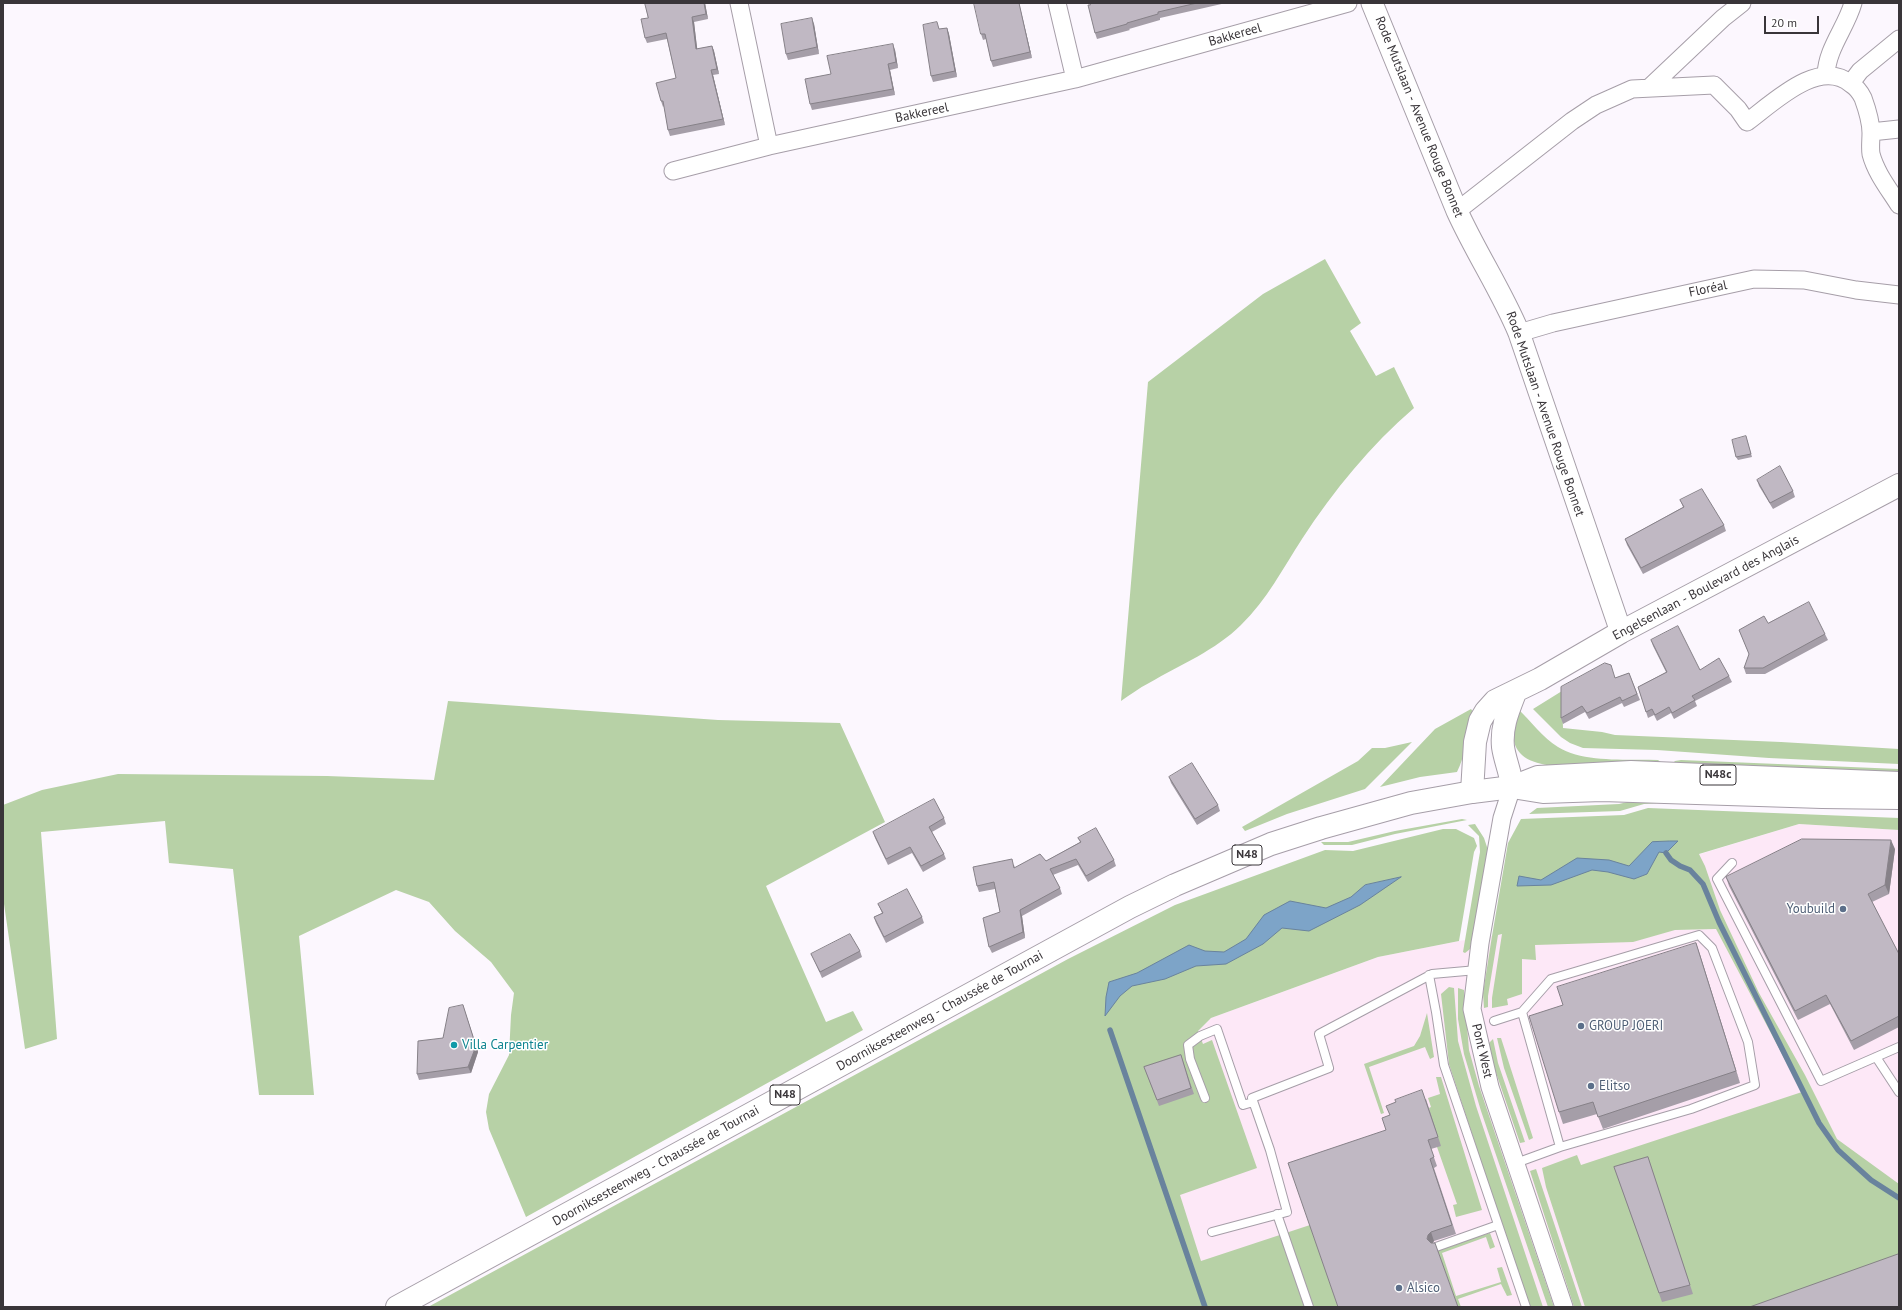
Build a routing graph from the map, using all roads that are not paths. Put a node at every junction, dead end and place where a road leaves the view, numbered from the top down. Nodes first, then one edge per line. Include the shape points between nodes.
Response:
1 (740, 3) edge
2 (1056, 3) edge
3 (1348, 3) edge
4 (1372, 3) edge
5 (1742, 3) edge
6 (1853, 3) edge
7 (1899, 40) edge
8 (1826, 75) junction
9 (1075, 79) junction
10 (1851, 83) junction
11 (1650, 88) junction
12 (1899, 129) edge
13 (1871, 132) junction
14 (769, 146) junction
15 (673, 171) dead end
16 (1899, 204) edge
17 (1457, 211) junction
18 (1899, 295) edge
19 (1519, 332) junction
20 (1899, 485) edge
21 (1621, 632) junction
22 (1515, 693) junction
23 (1899, 783) edge
24 (1512, 787) junction
25 (1472, 792) junction
26 (1899, 798) edge
27 (1732, 863) dead end
28 (1477, 970) junction
29 (1429, 975) junction
30 (1522, 1012) junction
31 (1494, 1021) dead end
32 (1899, 1047) edge
33 (1876, 1057) junction
34 (1899, 1092) edge
35 (1205, 1098) dead end
36 (1253, 1102) junction
37 (1560, 1147) junction
38 (1516, 1163) junction
39 (1277, 1214) junction
40 (1498, 1225) junction
41 (1212, 1232) dead end
42 (1436, 1247) edge
43 (397, 1307) edge
44 (1309, 1307) edge
45 (1526, 1307) edge
46 (1564, 1307) edge

1 - 14 street
2 - 9 street
3 - 9 street, Bakkereel
4 - 17 street, Rode Mutslaan - Avenue Rouge Bonnet
5 - 11 street
6 - 8 street via 1832,49
7 - 10 street via 1860,71
8 - 10 street via 1833,74
8 - 11 street via 1799,84 1747,122 1714,85
9 - 14 street, Bakkereel
10 - 13 street via 1862,97
11 - 17 street via 1632,89 1596,105
12 - 13 street
13 - 16 street via 1871,154 1882,179
14 - 15 street, Bakkereel
17 - 19 street, Rode Mutslaan - Avenue Rouge Bonnet
18 - 19 street, Floréal via 1804,280 1754,279
19 - 21 street, Rode Mutslaan - Avenue Rouge Bonnet
20 - 21 main road, Engelsenlaan - Boulevard des Anglais
21 - 22 main road, Engelsenlaan - Boulevard des Anglais
22 - 24 main road via 1504,721 1503,732
22 - 25 main road, Engelsenlaan - Boulevard des Anglais via 1495,701 1480,721 1475,742
23 - 24 main road, Doorniksesteenweg - Chaussée de Tournai / N48c via 1631,772 1538,777
24 - 25 main road, Doorniksesteenweg - Chaussée de Tournai / N48
24 - 26 main road, Doorniksesteenweg - Chaussée de Tournai / N48c via 1543,792 1602,790
24 - 28 street, Pont West via 1502,818
25 - 43 main road, Doorniksesteenweg - Chaussée de Tournai / N48 via 1411,803 1321,828 1271,844 1175,885 1130,907
27 - 33 lane via 1717,879 1822,1081
28 - 29 lane
28 - 38 street, Pont West via 1472,1009 1490,1087
29 - 36 lane via 1319,1034 1329,1068 1252,1098
29 - 40 lane via 1444,1065
30 - 31 lane
30 - 37 lane
30 - 37 lane via 1550,979 1699,935 1712,948 1748,1042 1755,1085 1691,1109
32 - 33 lane
33 - 34 lane
35 - 36 lane via 1190,1059 1188,1045 1200,1036 1217,1029 1243,1105
36 - 39 lane via 1270,1150 1287,1212
37 - 38 lane
38 - 46 street, Pont West
39 - 41 lane
39 - 44 lane
40 - 42 lane
40 - 45 lane

